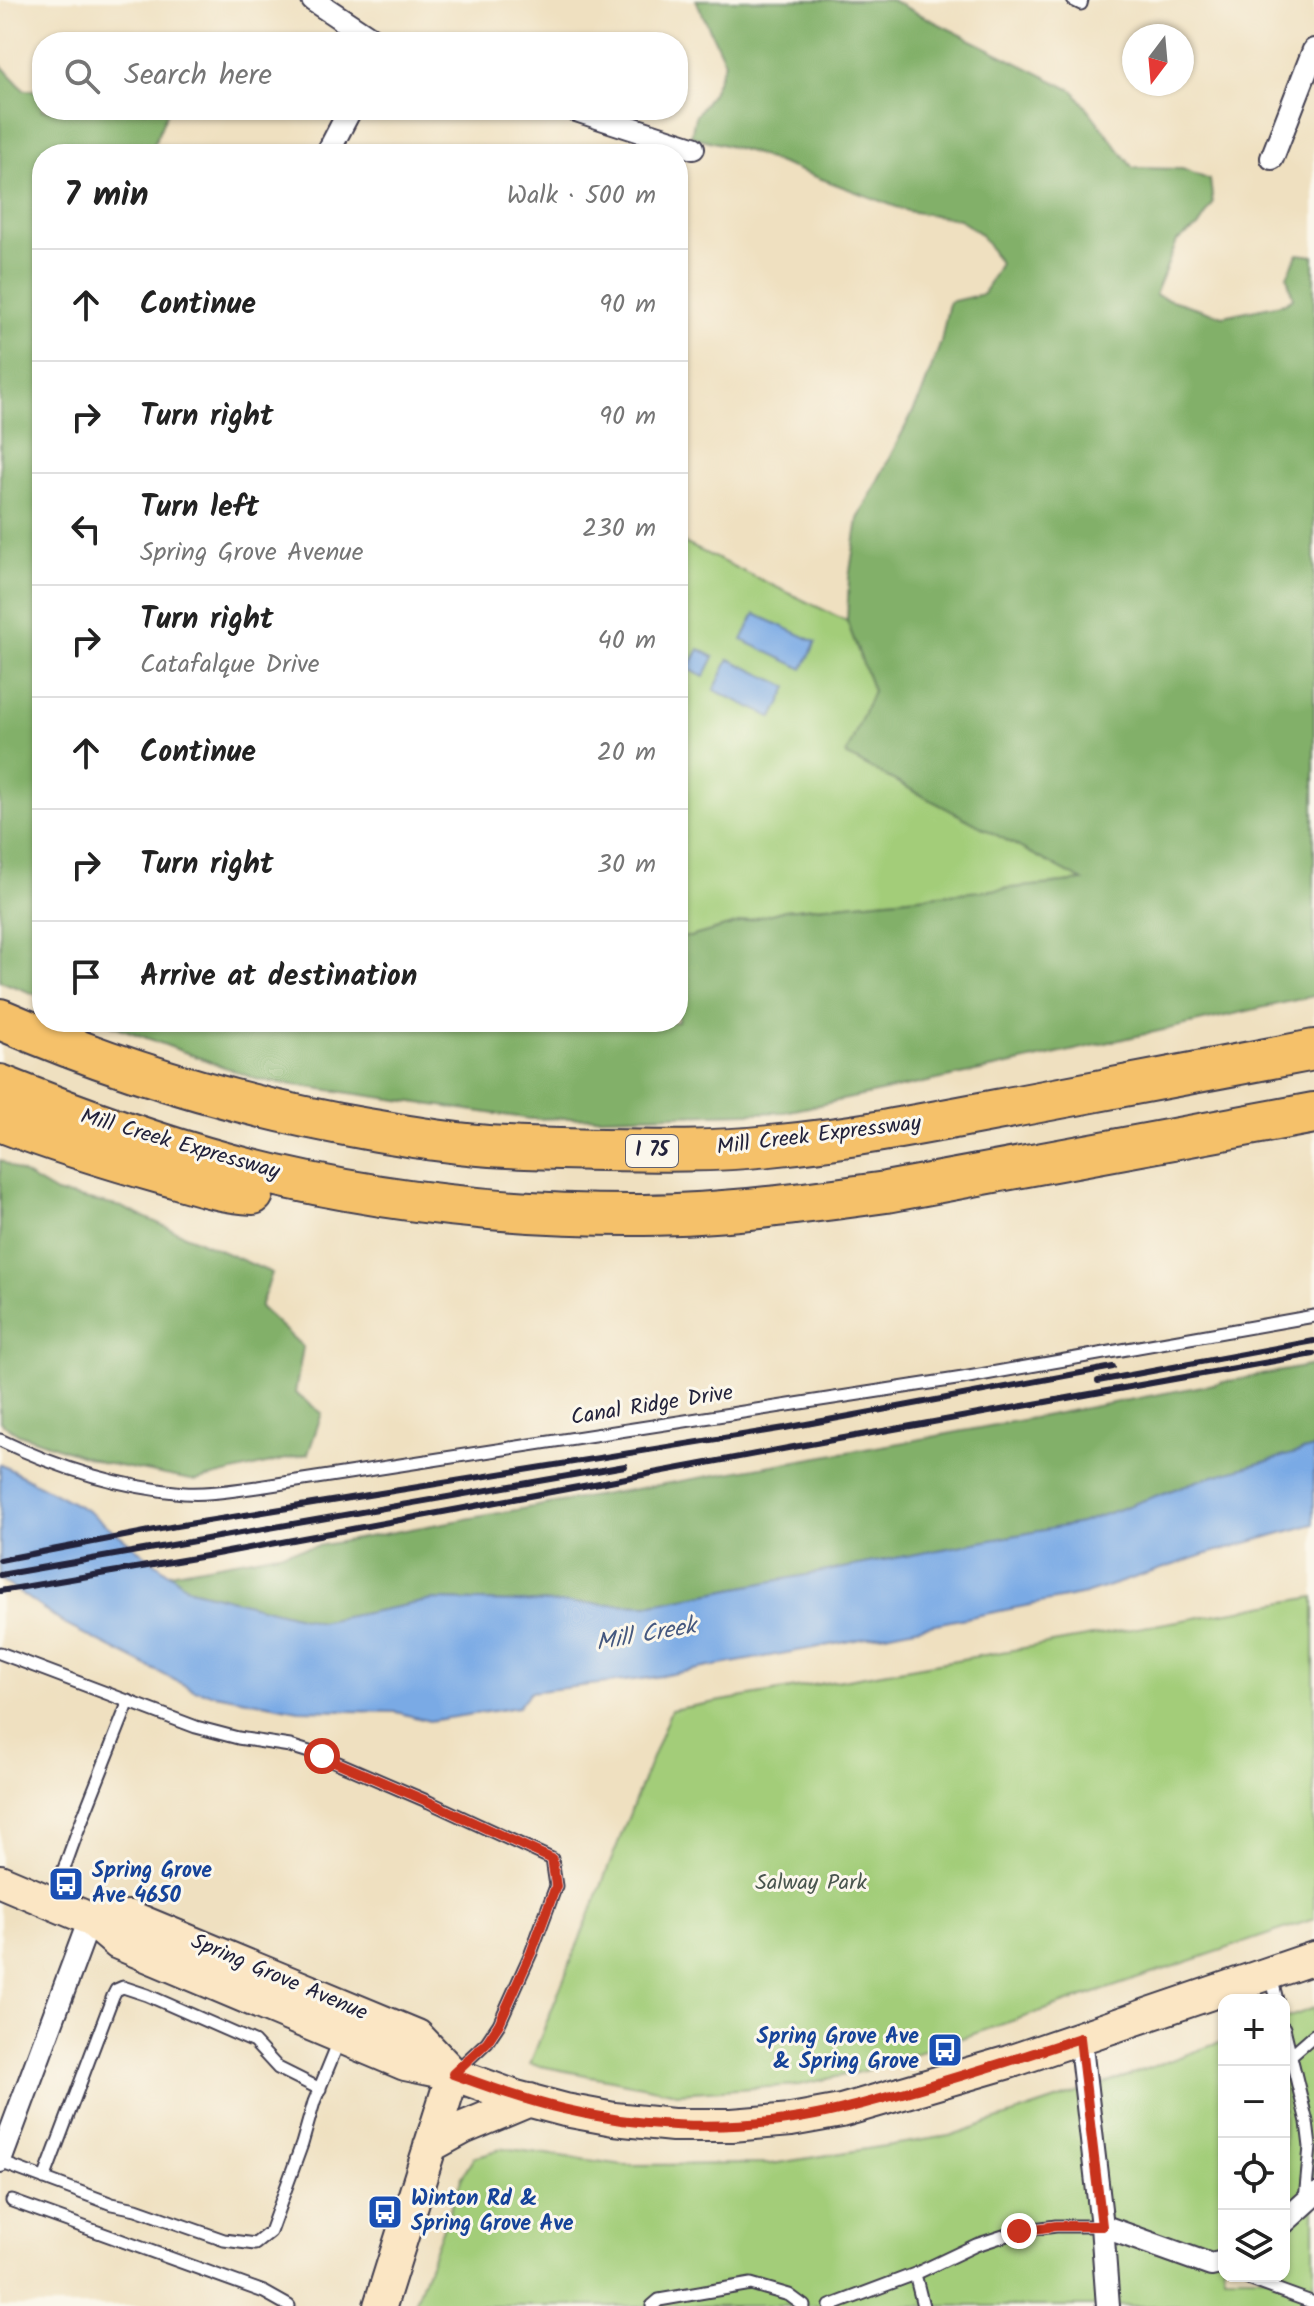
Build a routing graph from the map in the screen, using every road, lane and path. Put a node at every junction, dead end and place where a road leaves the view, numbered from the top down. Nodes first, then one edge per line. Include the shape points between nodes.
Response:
1 (313, 0) edge
2 (1073, 0) edge
3 (1082, 0) edge
4 (361, 32) edge
5 (1314, 50) edge
6 (345, 120) edge
7 (607, 120) edge
8 (332, 144) edge
9 (681, 144) edge
10 (688, 146) edge
11 (693, 148) dead end
12 (1272, 158) dead end
13 (0, 1019) edge
14 (1314, 1050) edge
15 (0, 1085) edge
16 (1314, 1113) edge
17 (0, 1121) edge
18 (332, 1186) junction
19 (1314, 1316) edge
20 (0, 1440) edge
21 (0, 1653) edge
22 (129, 1701) junction
23 (0, 1881) edge
24 (52, 1903) junction
25 (90, 1919) junction
26 (1314, 1958) edge
27 (1274, 1986) edge
28 (1314, 2035) edge
29 (341, 2037) junction
30 (1080, 2038) junction
31 (1290, 2051) edge
32 (1291, 2055) junction
33 (453, 2074) junction
34 (320, 2089) junction
35 (530, 2100) junction
36 (430, 2146) junction
37 (0, 2162) edge
38 (44, 2179) junction
39 (1309, 2200) edge
40 (12, 2201) dead end
41 (1290, 2217) edge
42 (1102, 2226) junction
43 (1218, 2265) edge
44 (915, 2274) junction
45 (1256, 2282) edge
46 (1314, 2303) edge
47 (289, 2306) edge
48 (380, 2306) edge
49 (652, 2306) edge
50 (804, 2306) edge
51 (830, 2306) edge
52 (923, 2306) edge
53 (1108, 2306) edge

1 - 4 street
2 - 3 lane
5 - 12 street
6 - 8 street
7 - 9 street
10 - 11 street
13 - 14 highway, Mill Creek Expressway / I 75 via 187,1088 328,1122 449,1142 585,1150 716,1150 851,1135
15 - 18 highway, Mill Creek Expressway via 129,1134
16 - 18 highway, Mill Creek Expressway via 886,1192 749,1208 646,1215 543,1213 436,1204
17 - 18 highway via 196,1184 249,1194
19 - 20 lane, Canal Ridge Drive via 963,1378 211,1492 185,1493 83,1474
21 - 22 lane
22 - 24 lane
22 - 33 lane via 196,1727 322,1756 552,1859 556,1886 499,2024
23 - 24 main road, Spring Grove Avenue
24 - 25 main road, Spring Grove Avenue
25 - 29 main road, Spring Grove Avenue via 118,1943
25 - 33 main road, Spring Grove Avenue via 130,1917 417,2036
25 - 37 street
26 - 27 main road, Spring Grove Avenue
27 - 30 main road, Spring Grove Avenue
28 - 32 lane
29 - 33 main road, Spring Grove Avenue via 405,2064
29 - 34 lane
30 - 35 main road, Spring Grove Avenue via 841,2111 791,2120 673,2125 614,2119
30 - 42 street
31 - 32 lane
32 - 39 lane via 1307,2122
33 - 35 main road, Spring Grove Avenue
33 - 36 main road
34 - 38 lane via 270,2232 255,2244 224,2240
34 - 38 lane via 278,2068 254,2042 123,1987 116,1990
35 - 36 main road
36 - 48 main road
37 - 38 lane
39 - 41 street
40 - 47 lane via 264,2292
42 - 43 street
42 - 44 lane via 1019,2231
42 - 53 street
44 - 51 lane
44 - 52 lane
45 - 46 lane
49 - 50 lane via 659,2300 751,2284 789,2295

